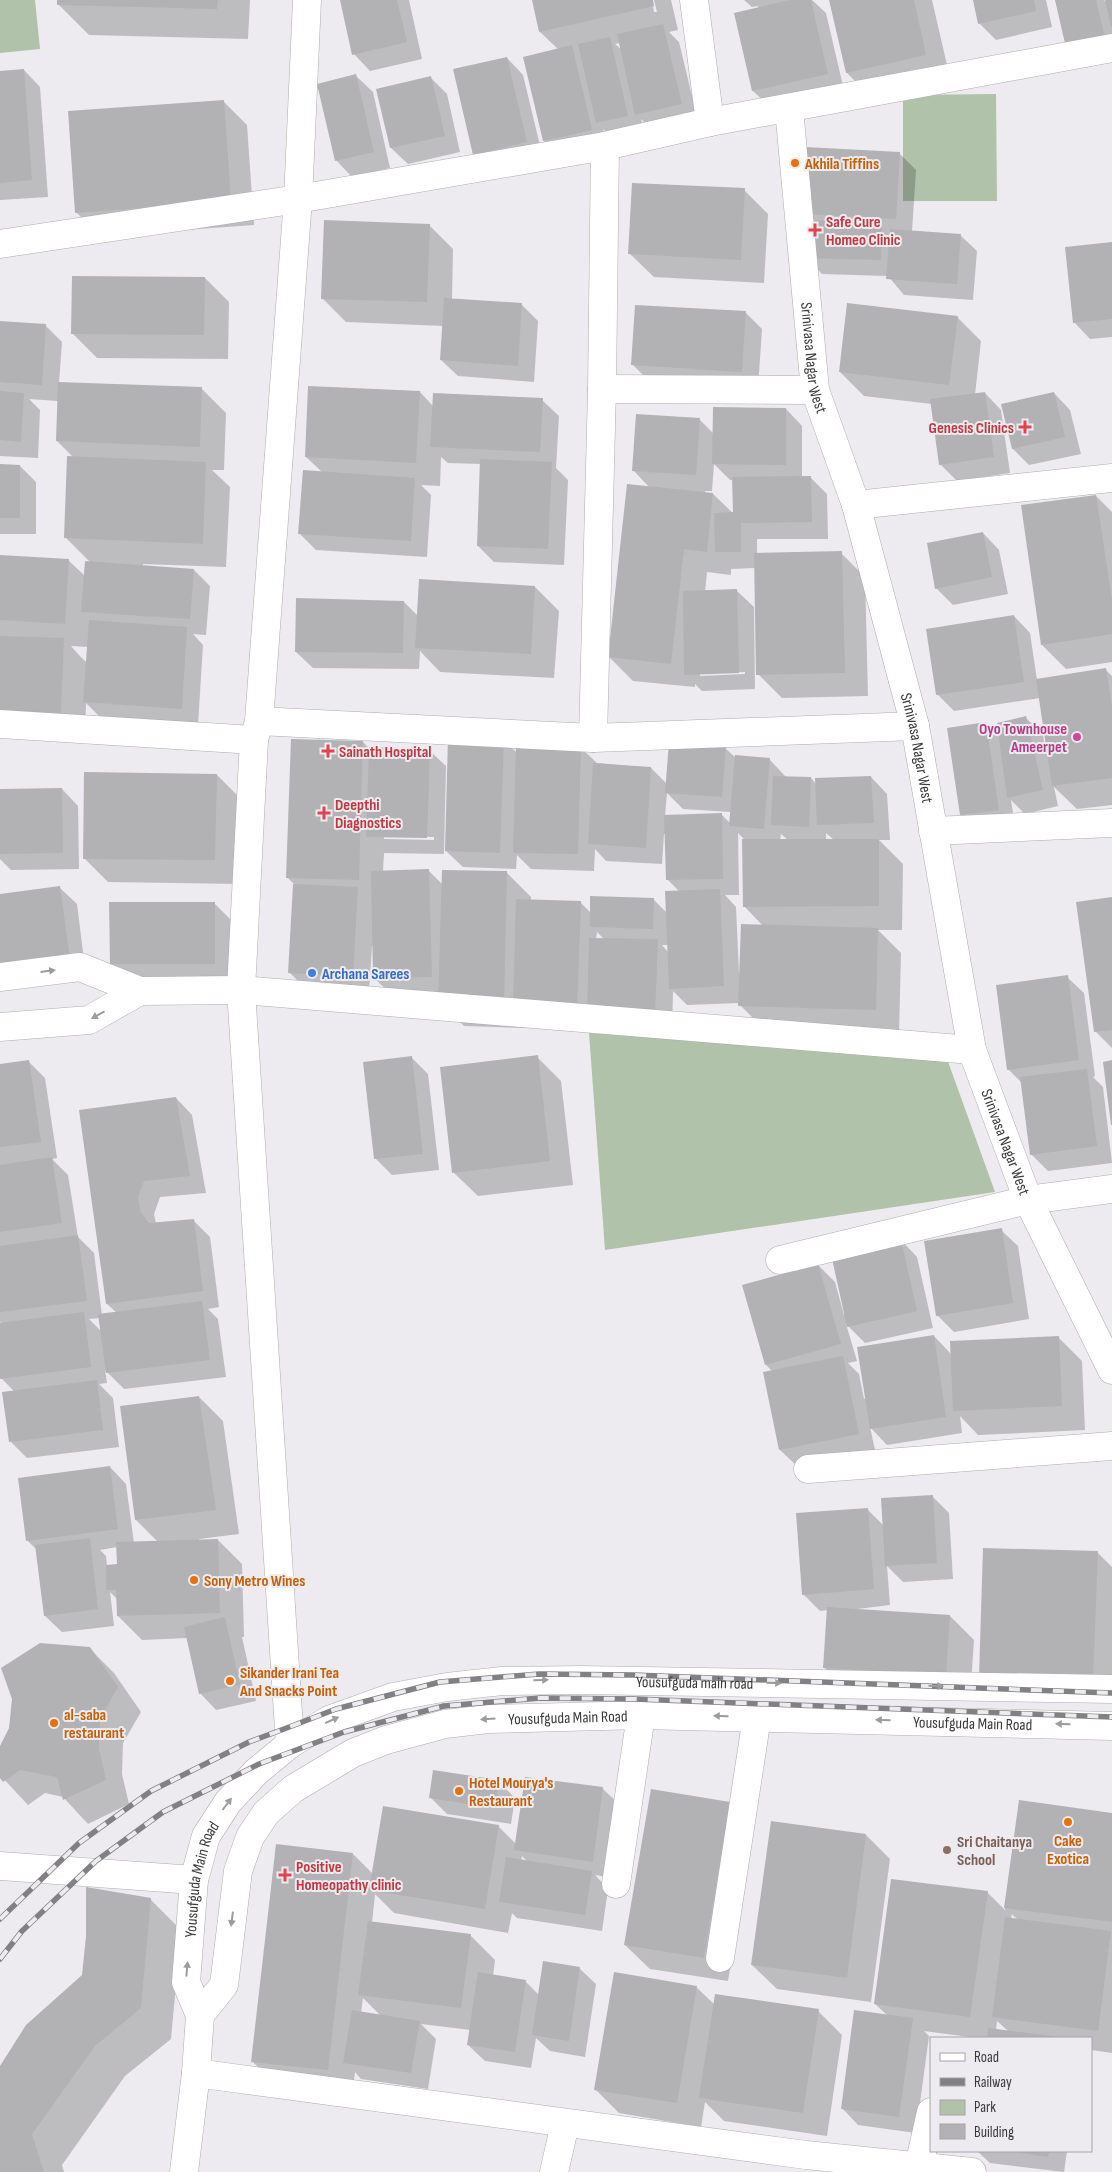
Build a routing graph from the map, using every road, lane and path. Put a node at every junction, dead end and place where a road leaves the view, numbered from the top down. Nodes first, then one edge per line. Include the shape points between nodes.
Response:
1 (307, 0) edge
2 (694, 0) edge
3 (1112, 48) edge
4 (789, 108) junction
5 (710, 122) junction
6 (605, 146) junction
7 (298, 199) junction
8 (0, 244) edge
9 (602, 389) junction
10 (815, 390) junction
11 (1112, 478) edge
12 (856, 506) junction
13 (0, 724) edge
14 (914, 726) junction
15 (257, 730) junction
16 (593, 738) junction
17 (1112, 823) edge
18 (933, 831) junction
19 (0, 977) edge
20 (241, 990) junction
21 (140, 991) junction
22 (0, 1027) edge
23 (972, 1050) junction
24 (1112, 1189) edge
25 (1028, 1200) junction
26 (780, 1260) dead end
27 (1112, 1370) edge
28 (1112, 1446) edge
29 (808, 1469) dead end
30 (1112, 1689) edge
31 (641, 1714) junction
32 (757, 1717) junction
33 (1112, 1726) edge
34 (290, 1744) junction
35 (0, 1866) edge
36 (194, 1880) junction
37 (616, 1884) dead end
38 (720, 1958) dead end
39 (200, 2015) junction
40 (196, 2073) junction
41 (930, 2116) edge
42 (565, 2124) junction
43 (805, 2164) edge
44 (919, 2166) junction
45 (184, 2172) edge
46 (554, 2172) edge
47 (972, 2172) edge

1 - 7 street
2 - 5 street
3 - 4 street
4 - 5 street
4 - 10 street, Srinivasa Nagar West
5 - 6 street
6 - 7 street
6 - 9 street
7 - 8 street
7 - 15 street
9 - 10 street
9 - 16 street
10 - 12 street, Srinivasa Nagar West
11 - 12 street
12 - 14 street, Srinivasa Nagar West
13 - 15 street
14 - 16 street
14 - 18 street, Srinivasa Nagar West
15 - 16 street
15 - 20 street
17 - 18 street
18 - 23 street, Srinivasa Nagar West
19 -> 21 street via 80,967
20 - 21 street
20 - 23 street
20 - 34 street
21 -> 22 street via 89,1020
23 - 25 street, Srinivasa Nagar West
24 - 25 street
25 - 26 street
25 - 27 street, Srinivasa Nagar West
28 - 29 street
34 -> 30 street, Yousufguda main road via 329,1720 392,1697 502,1681
32 -> 31 street, Yousufguda Main Road
31 - 37 street
31 -> 39 street, Yousufguda Main Road via 488,1719 445,1724 353,1753 293,1789 266,1813 250,1836 238,1871 224,1985
33 -> 32 street, Yousufguda Main Road
32 - 38 street
36 -> 34 street, Yousufguda Main Road via 206,1836 228,1802 256,1772
35 - 36 street
39 -> 36 street, Yousufguda Main Road via 186,1982
39 - 40 street, Yousufguda Main Road
40 - 42 street
40 - 45 street, Yousufguda Main Road
41 - 44 street
42 - 43 street
42 - 46 street
43 - 44 street
44 - 47 street

